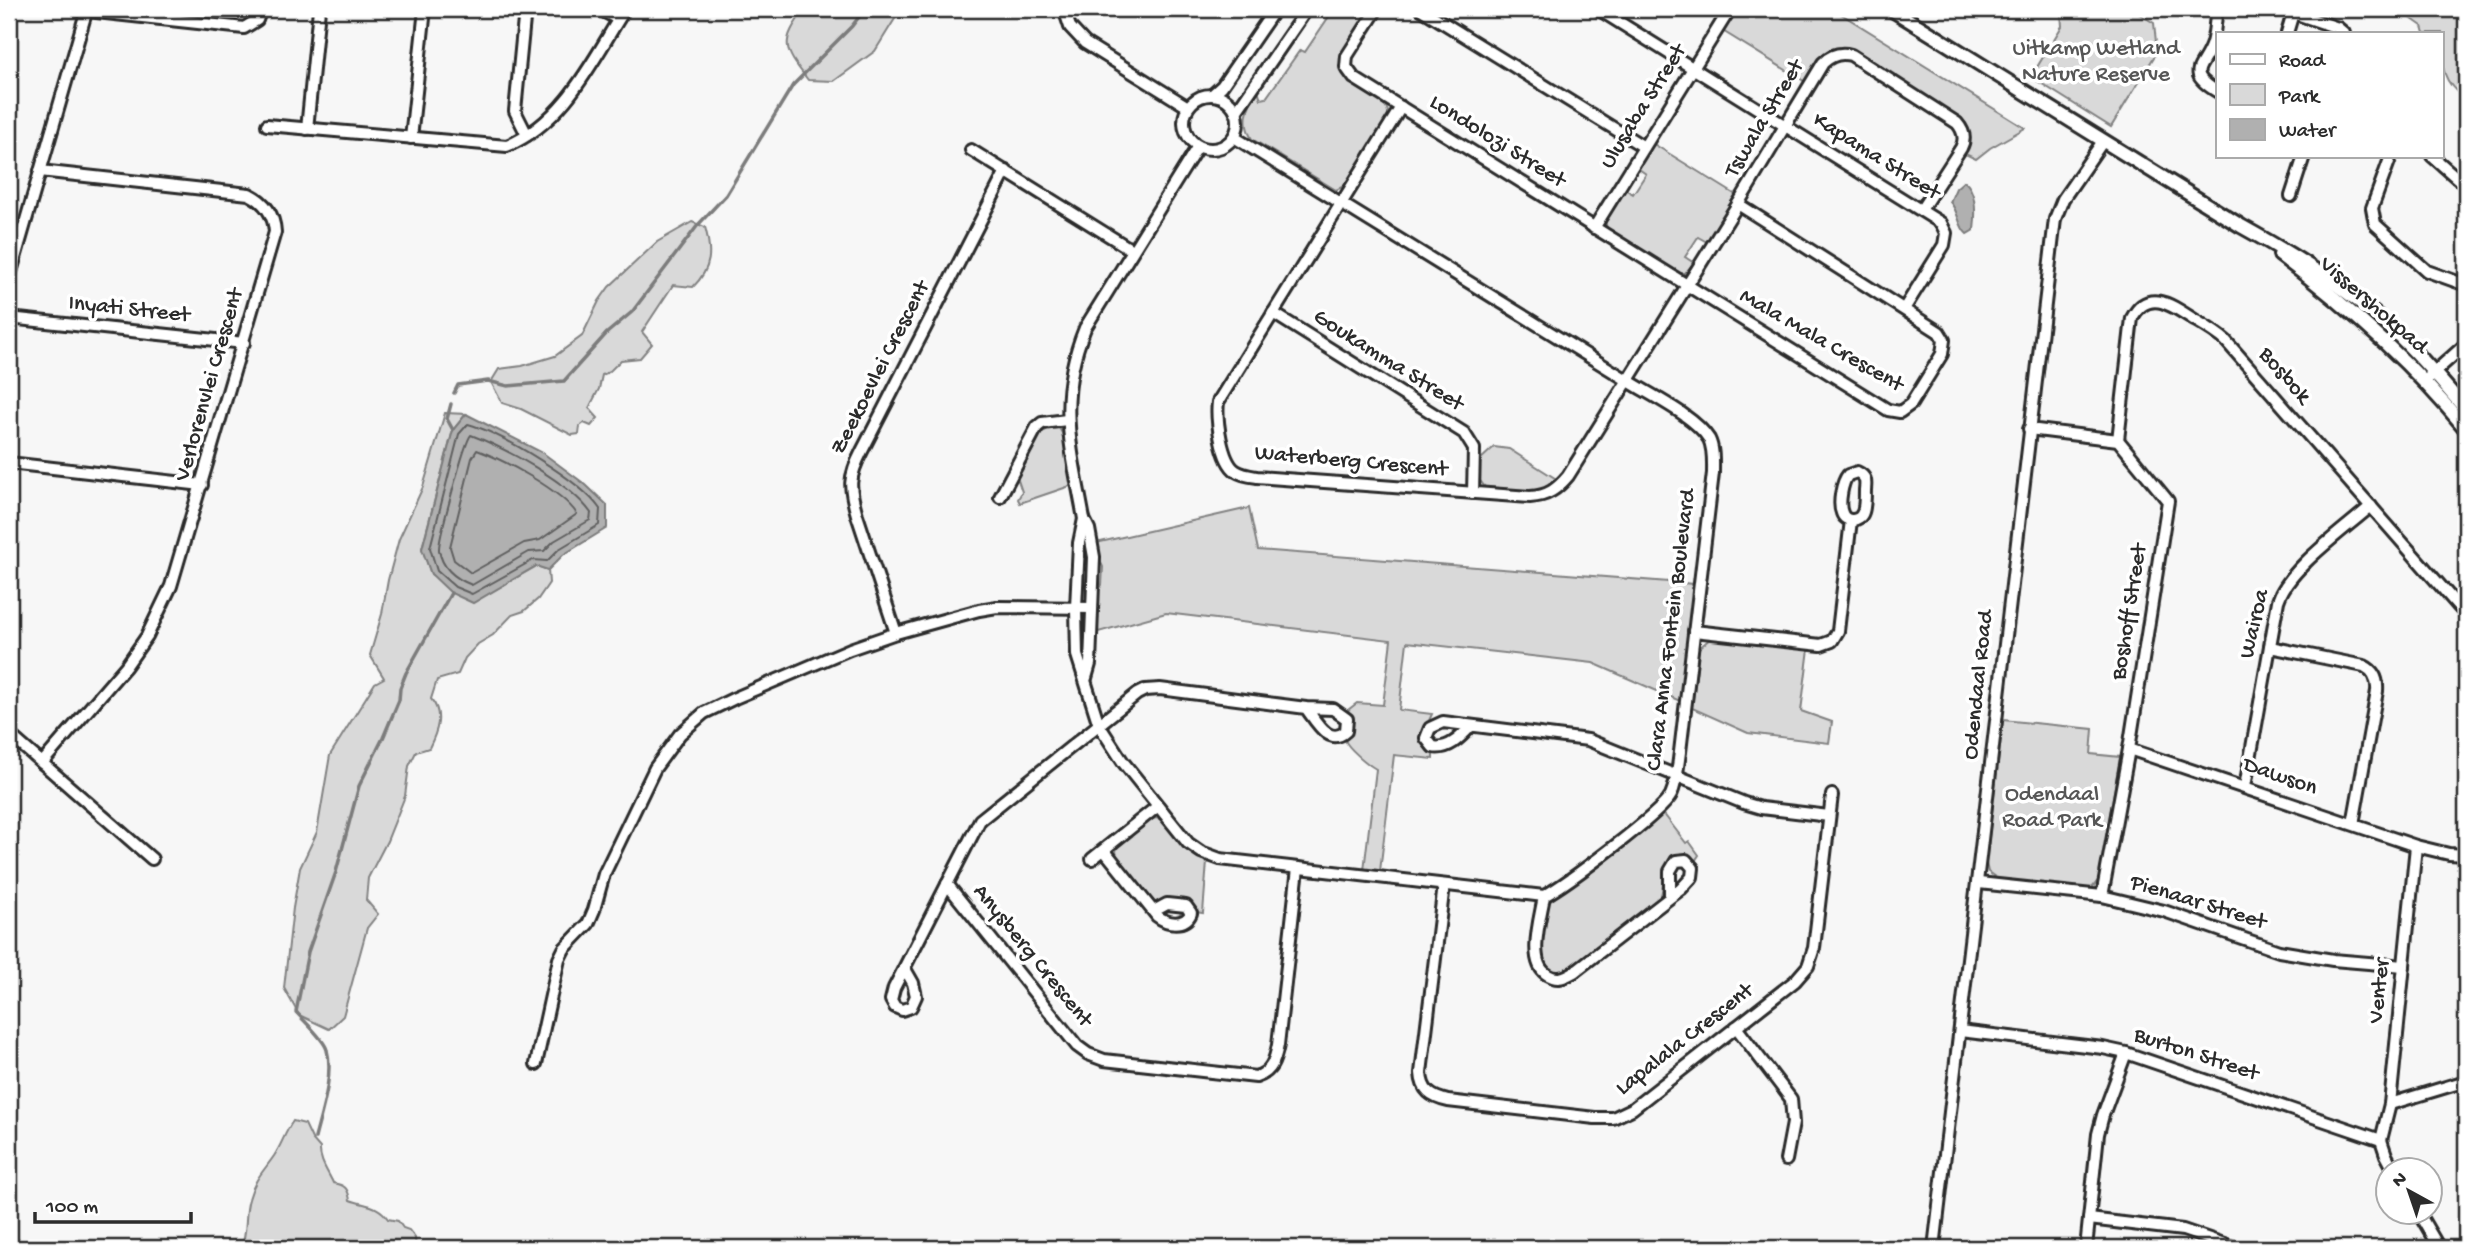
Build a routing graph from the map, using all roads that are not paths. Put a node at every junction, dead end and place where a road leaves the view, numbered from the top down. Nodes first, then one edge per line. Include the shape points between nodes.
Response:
1 (261, 9) edge
2 (319, 9) edge
3 (425, 9) edge
4 (525, 9) edge
5 (599, 9) edge
6 (625, 9) edge
7 (1064, 9) edge
8 (1275, 9) edge
9 (1307, 9) edge
10 (1377, 9) edge
11 (1598, 9) edge
12 (1730, 9) edge
13 (1891, 9) edge
14 (2217, 9) edge
15 (87, 10) edge
16 (1427, 10) edge
17 (2288, 11) edge
18 (618, 19) junction
19 (2287, 32) edge
20 (2343, 32) edge
21 (1693, 68) junction
22 (2216, 91) edge
23 (1212, 95) junction
24 (1188, 107) junction
25 (1401, 107) junction
26 (1237, 111) junction
27 (267, 125) dead end
28 (1786, 125) junction
29 (307, 129) junction
30 (527, 135) junction
31 (1234, 137) junction
32 (411, 138) junction
33 (2103, 141) junction
34 (1198, 146) junction
35 (1644, 148) junction
36 (971, 150) dead end
37 (2303, 158) edge
38 (2390, 158) edge
39 (2434, 158) edge
40 (40, 171) junction
41 (1006, 171) junction
42 (2466, 186) edge
43 (2291, 196) dead end
44 (1341, 202) junction
45 (1738, 204) junction
46 (1921, 210) junction
47 (1594, 228) junction
48 (1132, 250) junction
49 (9, 279) edge
50 (2466, 285) edge
51 (1686, 286) junction
52 (1904, 309) junction
53 (1273, 313) junction
54 (9, 318) edge
55 (244, 343) junction
56 (2466, 344) edge
57 (2429, 377) junction
58 (1627, 380) junction
59 (2466, 410) edge
60 (1067, 421) junction
61 (2029, 429) junction
62 (2466, 429) edge
63 (2118, 440) junction
64 (9, 463) edge
65 (202, 485) junction
66 (1472, 493) junction
67 (1000, 497) dead end
68 (2371, 506) junction
69 (1084, 519) junction
70 (1851, 520) dead end
71 (1076, 608) junction
72 (1092, 608) junction
73 (2466, 615) edge
74 (1694, 631) junction
75 (896, 633) junction
76 (2270, 647) junction
77 (1086, 678) junction
78 (1306, 708) dead end
79 (1099, 725) junction
80 (1470, 727) dead end
81 (9, 734) edge
82 (2129, 749) junction
83 (42, 763) junction
84 (1677, 777) junction
85 (2245, 787) junction
86 (1832, 795) dead end
87 (1158, 806) junction
88 (1829, 816) junction
89 (2353, 824) junction
90 (2416, 846) junction
91 (1104, 850) junction
92 (2466, 855) edge
93 (152, 859) dead end
94 (1092, 859) dead end
95 (1298, 868) junction
96 (1979, 883) junction
97 (947, 884) junction
98 (1444, 885) junction
99 (1544, 896) junction
100 (2102, 896) junction
101 (1670, 897) dead end
102 (1154, 911) dead end
103 (2404, 966) junction
104 (905, 969) dead end
105 (1736, 1027) junction
106 (1960, 1031) junction
107 (2126, 1053) junction
108 (536, 1064) dead end
109 (2466, 1081) edge
110 (2390, 1104) junction
111 (2381, 1140) junction
112 (2387, 1156) edge
113 (1786, 1160) dead end
114 (2089, 1219) junction
115 (2426, 1226) edge
116 (1934, 1248) edge
117 (2086, 1248) edge
118 (2236, 1248) edge
119 (2439, 1248) edge

1 - 15 street via 257,20 244,27
2 - 29 street
3 - 32 street
4 - 30 street via 515,111
5 - 18 street
6 - 18 street
7 - 24 street via 1079,38
8 - 23 street
9 - 26 street
10 - 25 street, Londolozi Street via 1347,56 1346,67 1354,78
11 - 21 street, Kapama Street
12 - 21 street, Ulusaba Street
13 - 33 main road, Vissershokpad
14 - 22 street via 2212,43 2198,74
15 - 40 street
16 - 35 street
17 - 19 street
17 - 20 street
18 - 30 street via 559,111
21 - 28 street, Kapama Street
21 - 35 street, Ulusaba Street
23 - 24 street
23 - 26 street via 1227,100
24 - 34 street via 1184,126
25 - 44 street, Waterberg Crescent
25 - 47 street, Londolozi Street
26 - 31 street
27 - 29 street
28 - 45 street, Tswala Street
28 - 46 street, Kapama Street
28 - 46 street, Tswala Street via 1823,63 1836,54 1851,55 1963,130 1961,148
29 - 32 street
30 - 32 street via 507,146
31 - 34 street via 1218,149
31 - 44 street, Clara Anna Fontein Boulevard
33 - 57 main road, Vissershokpad via 2343,289 2394,331
33 - 61 street, Odendaal Road via 2056,215
34 - 48 street
35 - 47 street, Ulusaba Street
36 - 41 street
37 - 43 street
38 - 50 street via 2372,208 2375,224 2431,274
39 - 42 street
40 - 49 street
40 - 55 street, Verlorenvlei Crescent via 239,191 262,202 272,215 275,232
41 - 48 street
41 - 75 street, Zeekoevlei Crescent via 850,477 855,507
44 - 53 street, Waterberg Crescent
44 - 58 street, Clara Anna Fontein Boulevard
45 - 51 street, Tswala Street
45 - 52 street, Mala Mala Crescent
46 - 52 street, Kapama Street via 1941,223 1946,237
47 - 51 street, Londolozi Street
48 - 60 street via 1074,353
51 - 52 street, Mala Mala Crescent via 1896,412 1911,404 1944,345 1936,329
51 - 58 street, Tswala Street
53 - 66 street, Goukamma Street via 1464,433 1474,449
53 - 66 street, Waterberg Crescent via 1218,402 1223,449 1231,467 1257,477
54 - 55 street, Inyati Street
55 - 65 street, Verlorenvlei Crescent
56 - 57 street
57 - 59 main road, Vissershokpad
57 - 62 main road, Vissershokpad
58 - 66 street, Waterberg Crescent via 1555,490 1530,497
58 - 74 street, Clara Anna Fontein Boulevard via 1701,429 1710,441 1713,470
60 - 67 street via 1037,427
60 - 69 street
61 - 63 street
61 - 96 street, Odendaal Road
63 - 68 street, Bosbok via 2132,318 2146,303 2163,302 2226,341
63 - 82 street, Boshoff Street via 2165,494 2168,508
64 - 65 street
65 - 83 street, Verlorenvlei Crescent via 171,586 147,636
68 - 73 street, Bosbok
68 - 76 street, Wairoa via 2286,583
69 - 71 street
69 - 72 street via 1094,557
70 - 74 street via 1838,631 1832,641 1821,645
71 - 72 street
71 - 75 street via 996,607
71 - 77 street via 1077,655
72 - 77 street
74 - 84 street, Clara Anna Fontein Boulevard
75 - 108 street via 735,698 705,713 668,746 604,874 587,924 559,959
76 - 85 street, Wairoa
76 - 89 street via 2364,666 2376,680
77 - 79 street
78 - 79 street, Anysberg Crescent via 1145,690
79 - 87 street
79 - 97 street, Anysberg Crescent via 984,815
80 - 84 street via 1588,740
81 - 83 street
82 - 85 street, Dawson
82 - 100 street, Boshoff Street
83 - 93 street
84 - 88 street via 1761,808
84 - 99 street, Clara Anna Fontein Boulevard via 1671,795 1656,812
85 - 89 street, Dawson
86 - 88 street, Lapalala Crescent
87 - 91 street
87 - 95 street via 1188,843 1207,855
88 - 105 street, Lapalala Crescent via 1811,960 1796,981
89 - 90 street, Dawson
90 - 92 street, Dawson
90 - 103 street, Venter
91 - 94 street
91 - 102 street
95 - 97 street, Anysberg Crescent via 1278,1045 1271,1067 1256,1077 1088,1055
95 - 98 street
96 - 100 street, Pienaar Street
96 - 106 street, Odendaal Road
97 - 104 street
98 - 99 street
98 - 105 street, Lapalala Crescent via 1421,1073 1423,1087 1434,1097 1613,1118 1632,1109
99 - 101 street via 1537,962 1554,978 1574,972
100 - 103 street, Pienaar Street via 2164,911 2279,951
103 - 110 street, Venter
105 - 113 street via 1791,1099 1793,1123
106 - 107 street, Burton Street
106 - 116 street, Odendaal Road
107 - 111 street, Burton Street
107 - 114 street via 2098,1134
109 - 110 street
110 - 111 street, Venter
111 - 112 street
114 - 117 street
114 - 118 street via 2183,1230
115 - 119 street

